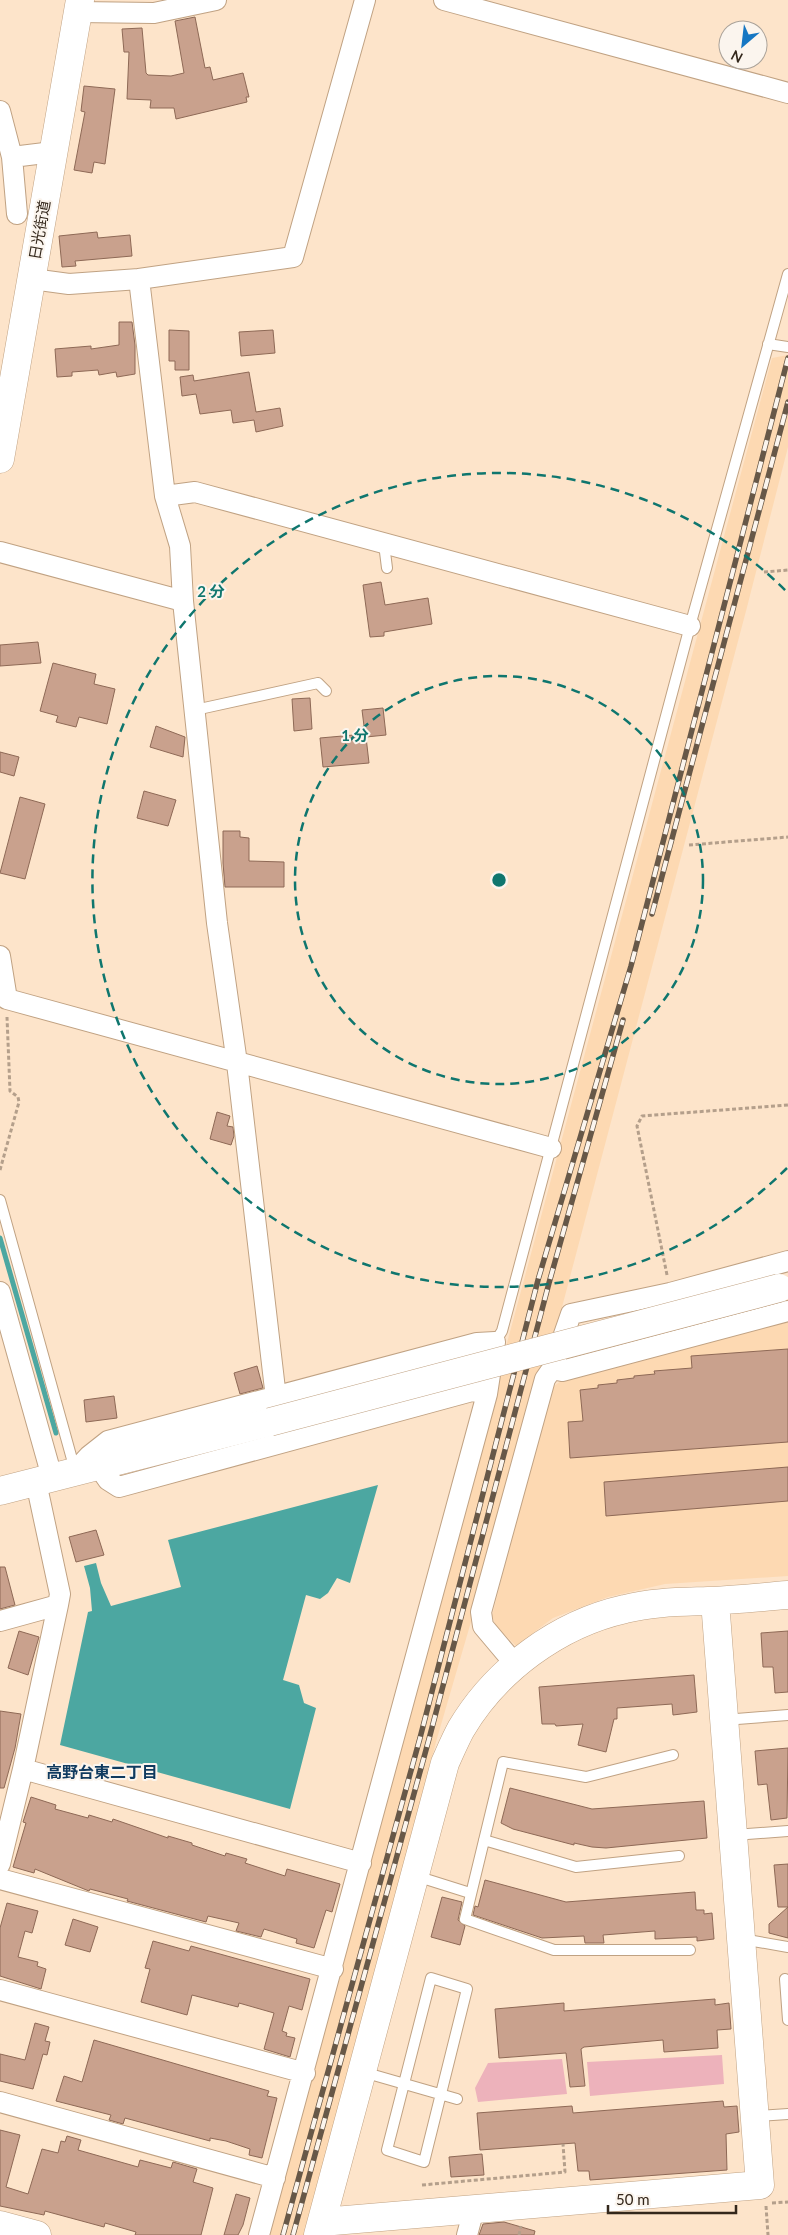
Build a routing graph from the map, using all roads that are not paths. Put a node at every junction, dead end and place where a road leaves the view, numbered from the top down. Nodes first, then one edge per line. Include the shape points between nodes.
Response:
1 (216, 0) edge
2 (365, 0) edge
3 (444, 0) edge
4 (79, 6) edge
5 (788, 93) edge
6 (0, 111) edge
7 (53, 152) junction
8 (12, 157) junction
9 (20, 216) edge
10 (788, 274) edge
11 (32, 279) junction
12 (139, 280) junction
13 (768, 344) junction
14 (788, 348) edge
15 (0, 459) edge
16 (165, 496) junction
17 (384, 544) junction
18 (0, 552) edge
19 (387, 568) dead end
20 (183, 601) junction
21 (690, 626) junction
22 (326, 690) dead end
23 (195, 710) junction
24 (0, 956) edge
25 (237, 1063) junction
26 (551, 1148) junction
27 (0, 1200) edge
28 (788, 1261) edge
29 (0, 1292) edge
30 (785, 1295) edge
31 (496, 1342) junction
32 (552, 1369) junction
33 (487, 1394) junction
34 (273, 1410) junction
35 (66, 1474) junction
36 (0, 1492) edge
37 (788, 1595) edge
38 (715, 1601) junction
39 (58, 1606) junction
40 (0, 1621) edge
41 (515, 1664) junction
42 (788, 1715) edge
43 (724, 1720) junction
44 (673, 1755) dead end
45 (23, 1769) junction
46 (788, 1831) edge
47 (733, 1835) junction
48 (484, 1840) junction
49 (679, 1856) dead end
50 (361, 1863) junction
51 (0, 1864) edge
52 (415, 1875) junction
53 (0, 1879) edge
54 (470, 1892) junction
55 (741, 1939) junction
56 (788, 1947) edge
57 (690, 1950) dead end
58 (333, 1969) junction
59 (785, 1979) dead end
60 (0, 1990) edge
61 (788, 2020) edge
62 (362, 2072) junction
63 (305, 2073) junction
64 (406, 2084) junction
65 (441, 2094) junction
66 (457, 2099) dead end
67 (0, 2102) edge
68 (788, 2114) edge
69 (754, 2116) junction
70 (275, 2178) junction
71 (474, 2209) junction
72 (0, 2225) edge
73 (375, 2226) edge
74 (320, 2228) edge
75 (37, 2235) edge
76 (260, 2235) edge
77 (467, 2235) edge

1 - 4 street via 154,13
2 - 12 street via 294,257
3 - 5 street
4 - 7 main road, 日光街道
6 - 8 street
7 - 8 street
7 - 9 main road, 日光街道
8 - 9 street
9 - 11 main road, 日光街道
10 - 13 lane
11 - 12 street via 69,284
11 - 15 main road, 日光街道
12 - 16 street
13 - 14 lane
13 - 21 lane
16 - 17 street via 196,492
16 - 20 street via 180,546
17 - 19 lane
17 - 21 street
18 - 20 street
20 - 23 street
21 - 26 lane
22 - 23 lane via 318,683
23 - 25 street via 217,923
24 - 25 street via 7,999
25 - 26 street
25 - 34 street
26 - 31 lane via 502,1331
27 - 35 lane
28 - 32 street via 670,1293 571,1314
29 - 35 street
30 - 32 street via 562,1371
30 - 34 main road, bridge
31 - 33 street
31 - 34 street via 477,1343
32 - 41 street via 545,1379 480,1612 483,1626
33 - 35 street via 472,1391 119,1487 108,1480
33 - 50 street
34 - 35 main road
35 - 36 main road
35 - 39 street
37 - 38 main road
38 - 41 main road via 658,1604 601,1615 555,1637
38 - 43 main road
39 - 40 street
39 - 45 street
41 - 52 main road via 478,1704 461,1729 445,1763
42 - 43 lane
43 - 47 main road
44 - 48 lane via 586,1777 503,1762
45 - 50 street
45 - 51 street
46 - 47 lane
47 - 55 main road
48 - 49 lane via 576,1867
48 - 54 lane
50 - 58 street
52 - 54 lane
52 - 62 main road
53 - 58 street
54 - 57 lane via 465,1919 554,1950
55 - 56 lane
55 - 69 main road
58 - 63 street
59 - 61 lane
60 - 63 street
62 - 64 lane
62 - 74 main road
63 - 70 street
64 - 65 lane
64 - 65 lane via 387,2150 424,2162
64 - 65 lane via 431,1978 467,1989
65 - 66 lane
67 - 70 street
68 - 69 lane
69 - 71 main road via 760,2185
70 - 76 street
71 - 73 main road
71 - 77 street
72 - 75 main road
73 - 74 main road

